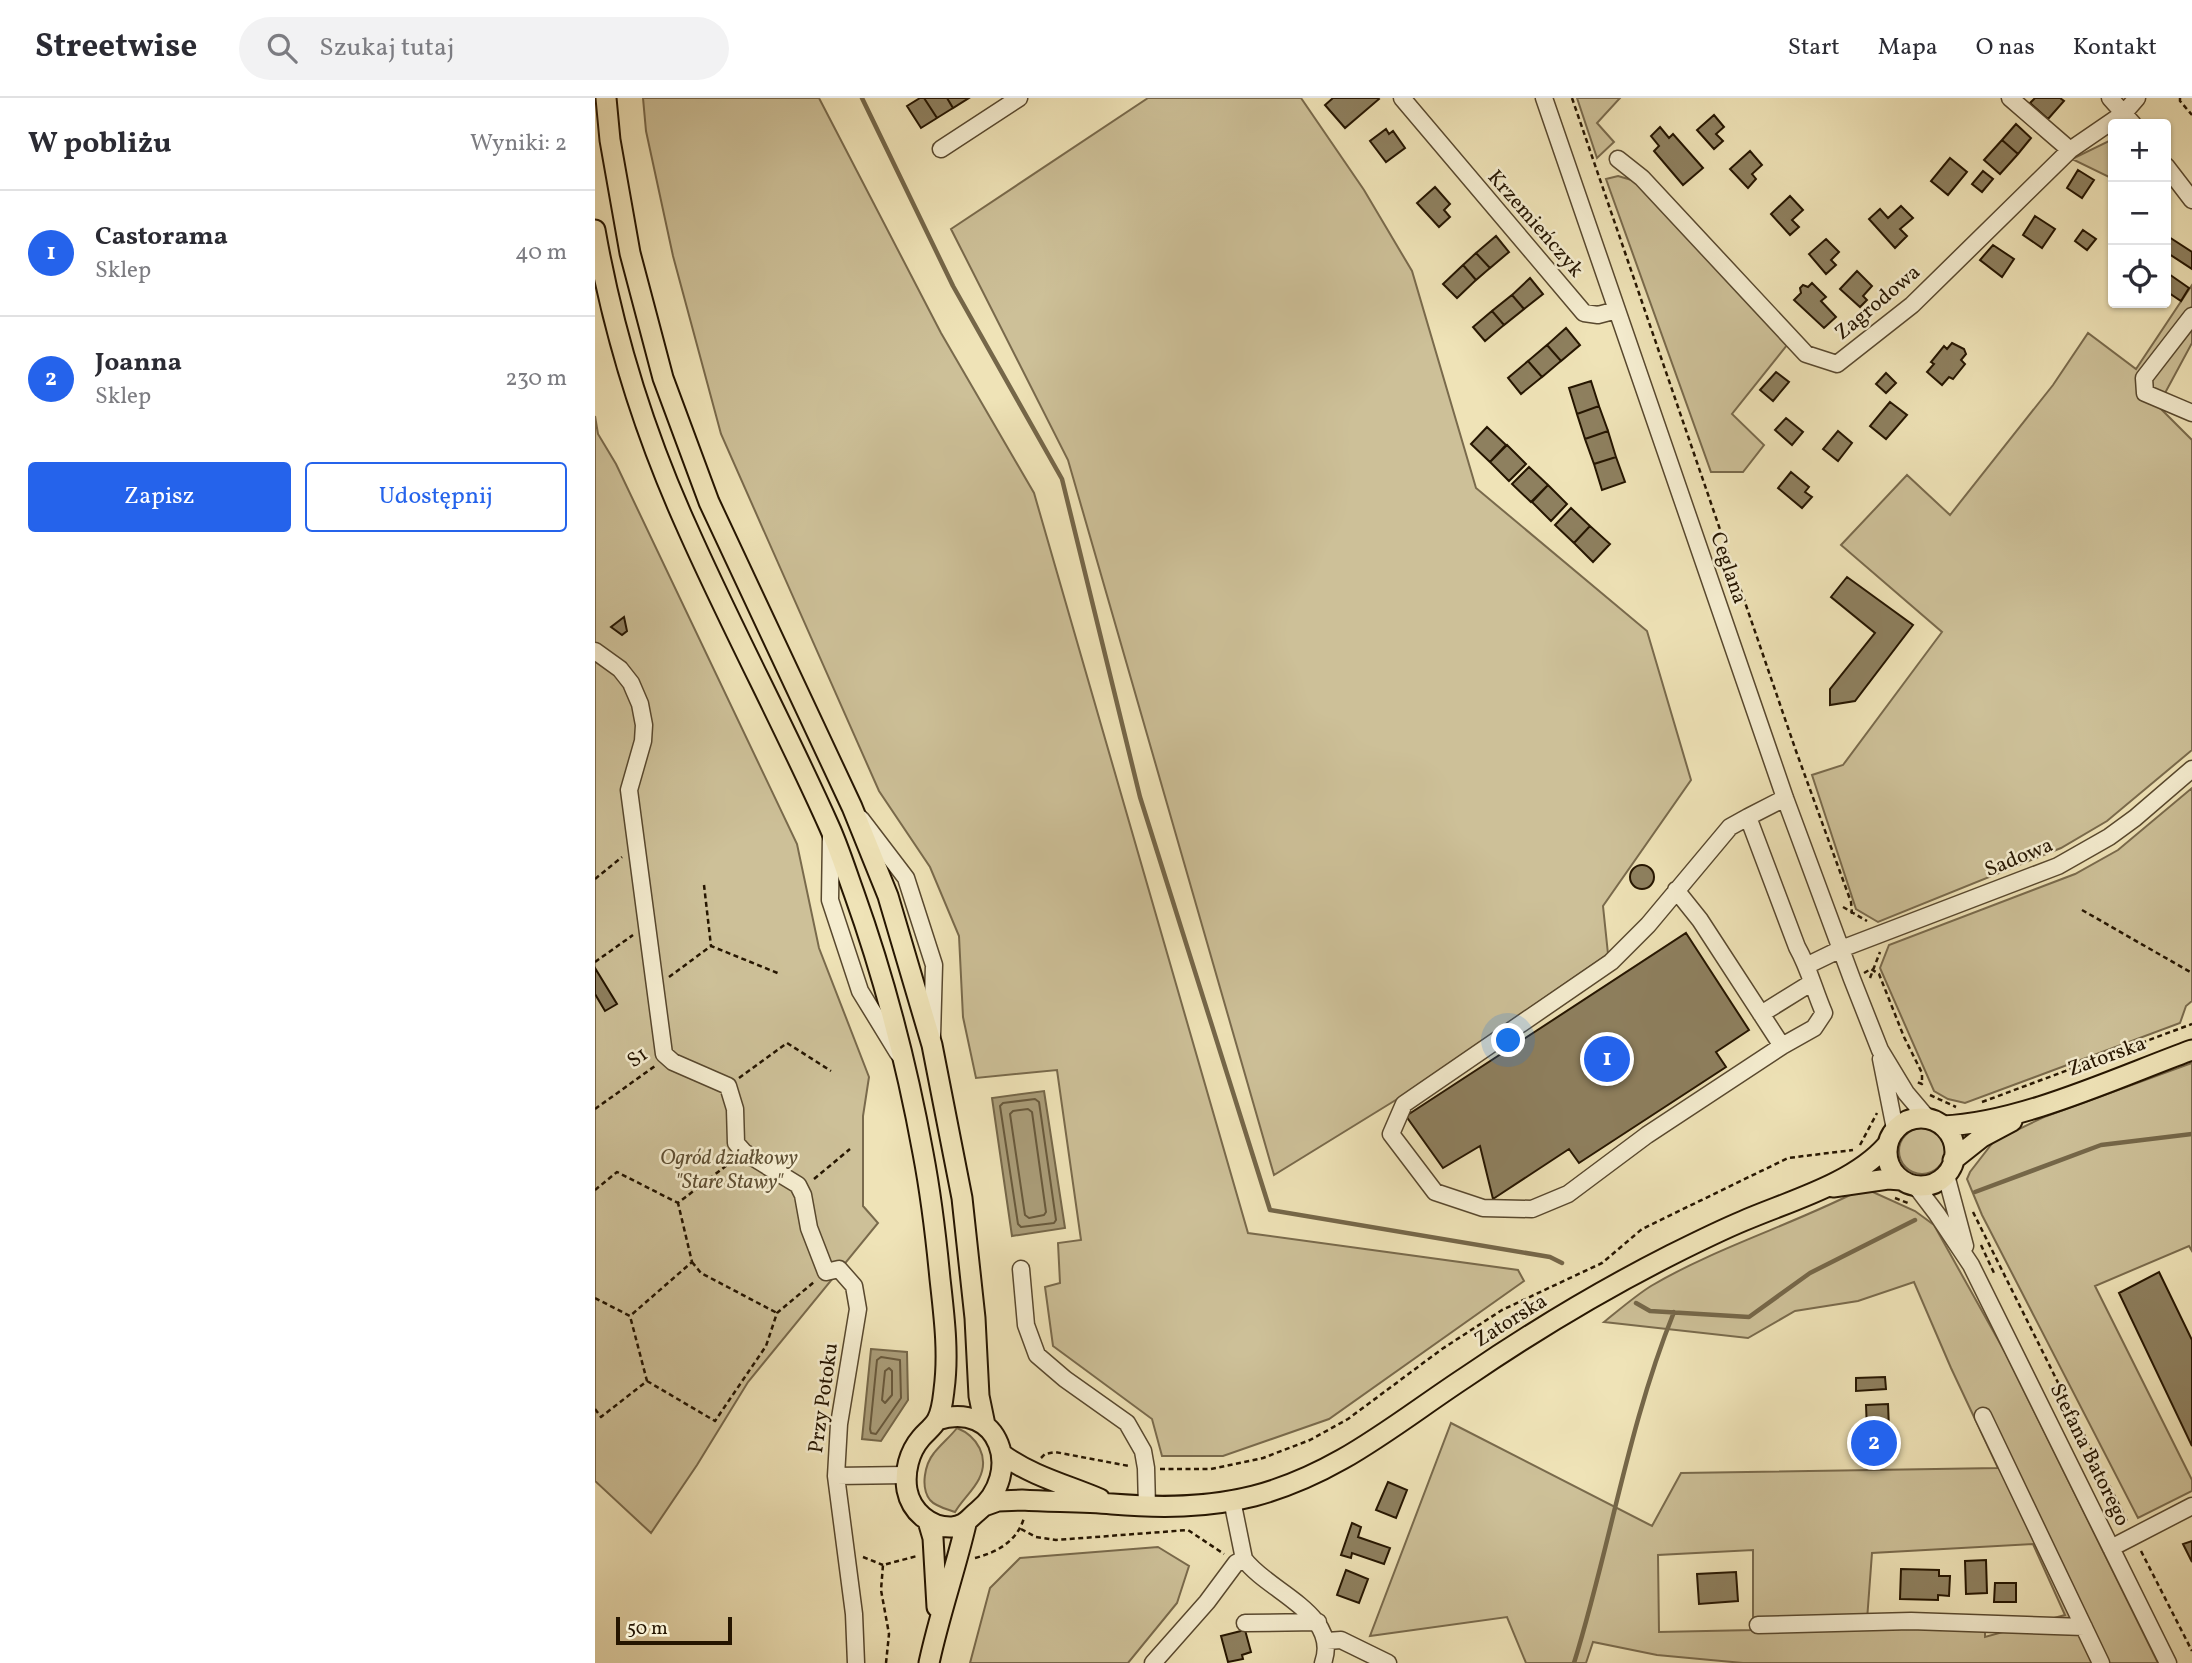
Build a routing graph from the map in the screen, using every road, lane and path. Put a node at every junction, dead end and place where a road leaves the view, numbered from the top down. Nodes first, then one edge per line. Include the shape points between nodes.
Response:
1 (606, 98) edge
2 (1019, 98) edge
3 (1402, 98) edge
4 (1544, 98) edge
5 (1572, 98) edge
6 (2010, 98) edge
7 (2110, 98) edge
8 (2137, 98) edge
9 (2180, 98) edge
10 (2192, 115) edge
11 (2128, 119) edge
12 (2108, 130) edge
13 (941, 149) dead end
14 (2070, 150) junction
15 (1618, 159) dead end
16 (2171, 173) edge
17 (2192, 200) edge
18 (595, 230) edge
19 (1617, 310) junction
20 (2192, 316) edge
21 (2192, 413) edge
22 (595, 651) edge
23 (2192, 769) edge
24 (1785, 798) junction
25 (1748, 817) junction
26 (636, 845) junction
27 (595, 879) edge
28 (704, 885) dead end
29 (1676, 890) junction
30 (2082, 910) dead end
31 (647, 925) junction
32 (1876, 926) dead end
33 (711, 946) junction
34 (1882, 947) dead end
35 (1841, 949) junction
36 (595, 962) edge
37 (1808, 965) junction
38 (2192, 973) edge
39 (780, 974) dead end
40 (1870, 980) dead end
41 (1811, 983) junction
42 (655, 987) junction
43 (1761, 1014) junction
44 (2192, 1024) edge
45 (1782, 1046) junction
46 (1879, 1050) junction
47 (2192, 1050) edge
48 (666, 1058) junction
49 (831, 1071) dead end
50 (1913, 1079) dead end
51 (728, 1086) junction
52 (1911, 1090) dead end
53 (1929, 1094) dead end
54 (1881, 1105) dead end
55 (1972, 1106) dead end
56 (2038, 1107) junction
57 (1964, 1108) dead end
58 (595, 1109) edge
59 (1935, 1122) junction
60 (1891, 1138) junction
61 (850, 1149) dead end
62 (744, 1152) junction
63 (1950, 1168) junction
64 (1908, 1183) junction
65 (1822, 1189) junction
66 (595, 1190) edge
67 (800, 1190) junction
68 (678, 1203) junction
69 (1970, 1206) dead end
70 (692, 1262) junction
71 (1971, 1265) junction
72 (1021, 1269) dead end
73 (833, 1270) junction
74 (595, 1298) edge
75 (778, 1313) junction
76 (630, 1316) junction
77 (647, 1381) junction
78 (595, 1409) edge
79 (1983, 1416) dead end
80 (937, 1420) junction
81 (985, 1425) junction
82 (1003, 1455) junction
83 (1146, 1468) junction
84 (906, 1475) junction
85 (836, 1476) junction
86 (1036, 1476) junction
87 (1030, 1500) junction
88 (1232, 1500) junction
89 (1111, 1504) junction
90 (984, 1506) junction
91 (2192, 1506) edge
92 (1147, 1507) junction
93 (928, 1521) junction
94 (966, 1524) junction
95 (1021, 1528) junction
96 (2134, 1536) junction
97 (2111, 1548) junction
98 (934, 1554) junction
99 (958, 1556) junction
100 (1240, 1561) junction
101 (938, 1619) junction
102 (1318, 1622) junction
103 (1245, 1623) dead end
104 (1758, 1625) dead end
105 (2084, 1628) junction
106 (1327, 1641) junction
107 (2192, 1651) edge
108 (856, 1663) edge
109 (886, 1663) edge
110 (929, 1663) edge
111 (1153, 1663) edge
112 (1323, 1663) edge
113 (1388, 1663) edge
114 (2101, 1663) edge
115 (2168, 1663) edge

1 - 81 main road via 630,253 663,378 709,502 852,807 888,896 932,1045 962,1198
2 - 13 street
3 - 19 street, Krzemieńczyk via 1584,313 1598,316
4 - 19 street, Ceglana
5 - 32 path via 1852,915
6 - 14 street
7 - 11 street
8 - 11 street, Zagrodowa
9 - 10 path
12 - 14 street, Zagrodowa
14 - 15 street, Zagrodowa via 1912,305 1837,364 1806,354 1642,178
16 - 17 street
18 - 80 main road via 634,390 685,523 831,829 870,940 912,1094 932,1205 945,1323 945,1382
19 - 24 street, Ceglana
20 - 21 street via 2144,378 2145,393
22 - 26 street via 620,669 640,704 643,741 629,790
23 - 35 street, Sadowa via 2109,837 2058,866
24 - 25 street
24 - 35 street, Ceglana
25 - 29 street via 1730,827
25 - 37 street
26 - 27 path
26 - 31 street
28 - 33 path
29 - 43 street
29 - 45 street via 1611,962 1405,1104 1391,1134 1434,1192 1483,1208 1532,1209 1568,1194 1647,1135
30 - 38 path
31 - 36 path
31 - 42 street
33 - 39 path
33 - 42 path
34 - 40 path
35 - 37 street, Sadowa
35 - 46 street, Ceglana
37 - 41 street
41 - 43 street
41 - 45 street via 1824,1013 1814,1028
42 - 48 street
43 - 45 street
44 - 55 path
46 - 59 street, Ceglana via 1906,1093
46 - 60 street, Ceglana
47 - 56 main road, Zatorska
48 - 51 street
48 - 58 path, S1
49 - 51 path via 787,1044
50 - 52 path via 1921,1084
51 - 62 street via 735,1109 736,1143
53 - 57 path
54 - 83 path via 1856,1150 1788,1158 1641,1229 1602,1263 1502,1310 1348,1419 1310,1440 1263,1458 1211,1469
56 - 59 main road, Zatorska via 1960,1125
56 - 63 main road, Zatorska via 1982,1136
59 - 60 main road via 1910,1120
59 - 63 main road via 1953,1142
60 - 64 main road via 1889,1165
60 - 65 main road, Zatorska via 1878,1156
61 - 67 path
62 - 67 street
62 - 68 path
63 - 64 main road via 1937,1182
63 - 71 street, Stefana Batorego
64 - 65 main road, Zatorska via 1888,1180
64 - 71 street, Stefana Batorego via 1937,1214
65 - 88 main road, Zatorska via 1742,1221 1599,1293 1527,1336 1348,1458 1295,1483
66 - 68 path via 617,1172
67 - 73 street via 809,1228
68 - 70 path
69 - 96 path
70 - 75 path via 701,1273
70 - 76 path
71 - 97 street, Stefana Batorego
72 - 83 street via 1026,1325 1037,1355 1127,1423 1143,1451
73 - 75 path
73 - 85 street, Przy Potoku via 854,1286 859,1309 838,1424
74 - 76 path
75 - 77 path via 766,1346 715,1421
76 - 77 path
77 - 78 path via 601,1417
79 - 105 street
80 - 81 main road via 951,1416
80 - 84 main road via 918,1441
81 - 82 main road via 997,1438
82 - 86 main road, Zatorska
82 - 90 main road via 1000,1484
83 - 86 path via 1050,1452 1041,1458
83 - 92 street
84 - 85 street
84 - 93 main road via 916,1510
85 - 108 street, Przy Potoku
86 - 89 main road, Zatorska
87 - 89 main road, Zatorska
87 - 90 main road, Zatorska
87 - 95 path
88 - 92 main road, Zatorska
88 - 100 street
89 - 92 main road, Zatorska
90 - 94 main road
91 - 96 street
93 - 94 main road via 952,1527
93 - 98 main road
94 - 99 main road
95 - 99 path via 995,1550 972,1559
95 - 100 path via 1036,1537 1056,1540 1188,1530
96 - 97 street
96 - 107 path
97 - 115 street, Stefana Batorego
98 - 101 main road
98 - 109 path via 883,1565 881,1590 889,1634
99 - 101 main road
100 - 102 street
100 - 111 street
101 - 110 main road
102 - 103 street
102 - 106 street
104 - 105 street via 1911,1621
105 - 114 street
106 - 112 street
106 - 113 street via 1341,1640

